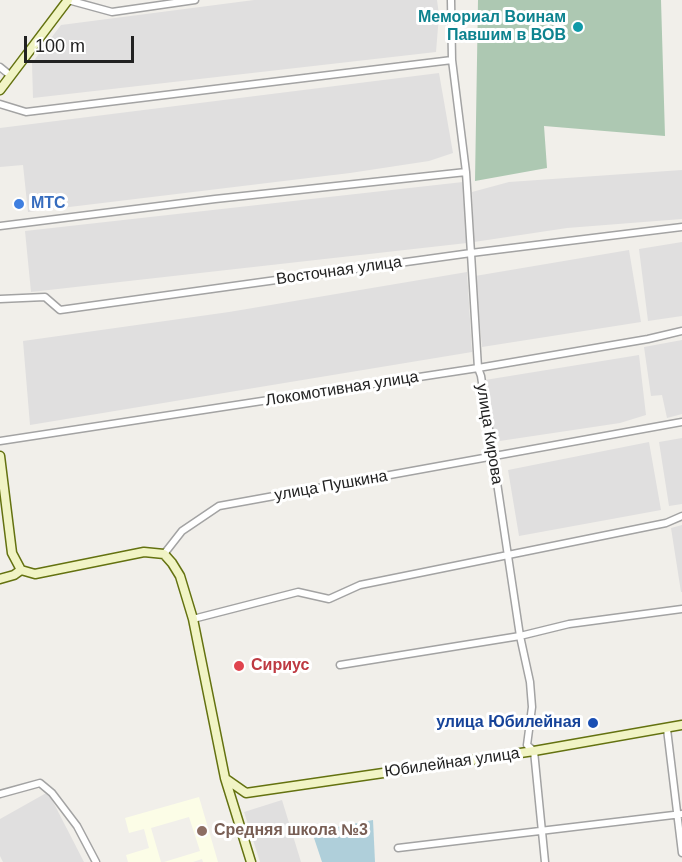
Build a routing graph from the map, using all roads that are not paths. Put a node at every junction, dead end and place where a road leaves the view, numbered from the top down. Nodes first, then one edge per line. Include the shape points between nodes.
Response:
1 (68, 0) edge
2 (195, 0) edge
3 (451, 0) edge
4 (452, 60) junction
5 (0, 68) edge
6 (11, 76) junction
7 (0, 90) edge
8 (0, 104) edge
9 (466, 172) junction
10 (0, 226) edge
11 (682, 227) edge
12 (471, 253) junction
13 (0, 299) edge
14 (682, 331) edge
15 (478, 368) junction
16 (682, 422) edge
17 (0, 441) edge
18 (0, 456) edge
19 (493, 456) junction
20 (682, 516) edge
21 (164, 554) junction
22 (508, 555) junction
23 (21, 570) junction
24 (0, 579) edge
25 (682, 609) edge
26 (193, 619) junction
27 (520, 636) junction
28 (340, 665) dead end
29 (682, 726) edge
30 (667, 729) junction
31 (534, 751) junction
32 (225, 778) junction
33 (0, 794) edge
34 (680, 814) edge
35 (542, 831) junction
36 (398, 848) dead end
37 (682, 853) edge
38 (96, 862) edge
39 (251, 862) edge
40 (545, 862) edge

1 - 2 street via 112,12
1 - 6 main road
3 - 4 street, улица Кирова
4 - 8 street via 26,112
4 - 9 street, улица Кирова
5 - 6 street
6 - 7 main road
9 - 10 street
9 - 12 street, улица Кирова
11 - 12 street, Восточная улица
12 - 13 street, Восточная улица via 60,310 45,297
12 - 15 street, улица Кирова
14 - 15 street, Локомотивная улица
15 - 17 street, Локомотивная улица
15 - 19 street, улица Кирова
16 - 19 street, улица Пушкина
18 - 23 main road via 12,553
19 - 21 street, улица Пушкина via 219,506 182,531
19 - 22 street, улица Кирова
20 - 22 street via 666,523
21 - 23 main road via 144,552 35,574
21 - 26 main road via 180,576
22 - 26 street via 360,585 329,600 298,592
22 - 27 street, улица Кирова
23 - 24 main road
25 - 27 street via 569,624
26 - 32 main road
27 - 28 street
27 - 31 street, улица Кирова via 532,707 527,745
29 - 30 main road, Юбилейная улица
30 - 31 main road, Юбилейная улица
30 - 34 street
31 - 32 main road, Юбилейная улица via 246,793
31 - 35 street, улица Кирова
32 - 39 main road
33 - 38 street via 40,783 77,826
34 - 35 street
34 - 37 street
35 - 36 street
35 - 40 street, улица Кирова

